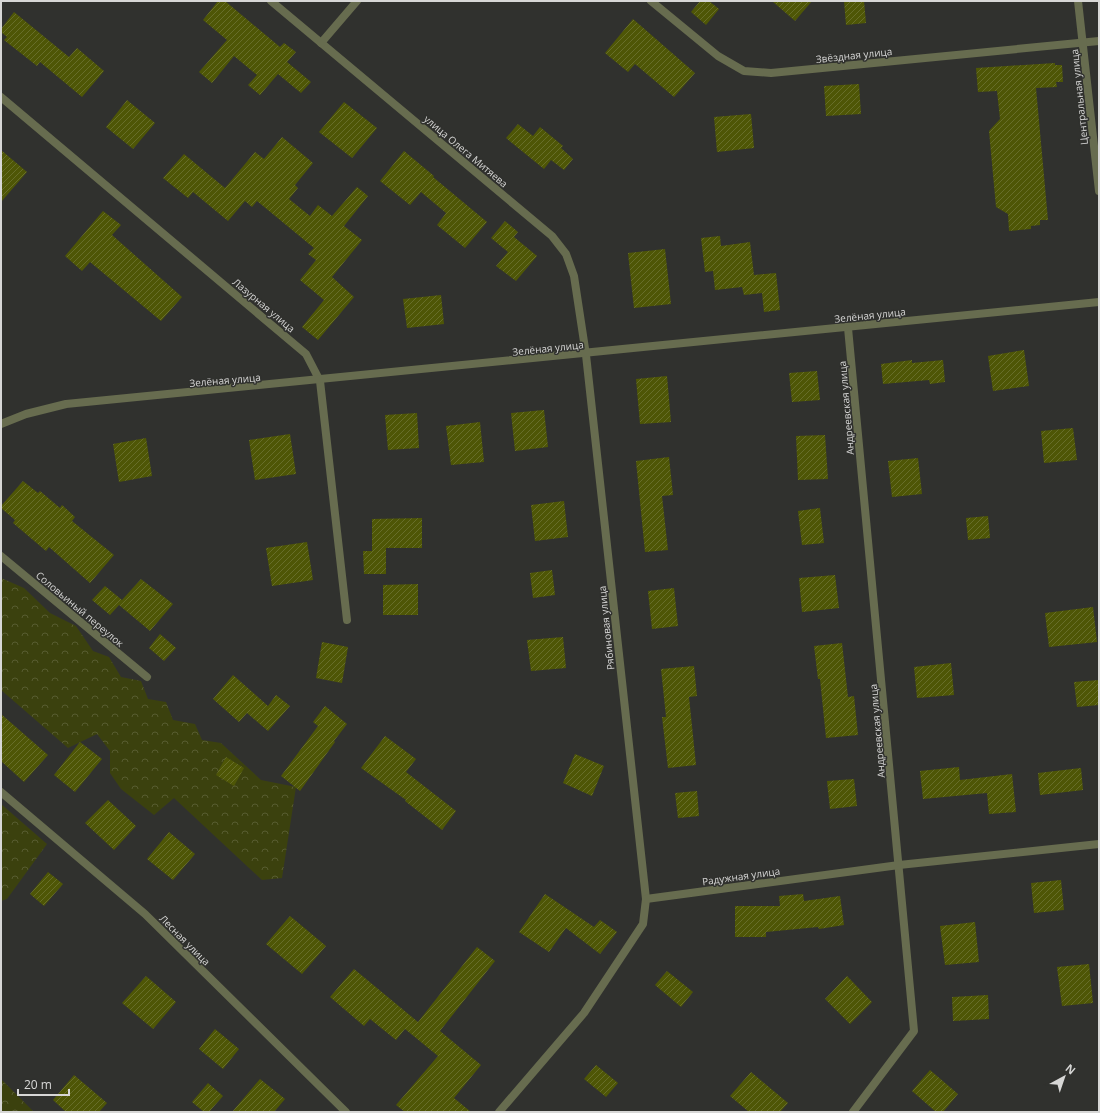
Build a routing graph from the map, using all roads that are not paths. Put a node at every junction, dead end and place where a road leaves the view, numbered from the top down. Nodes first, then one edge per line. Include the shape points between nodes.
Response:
1 (271, 1) edge
2 (357, 1) edge
3 (651, 1) edge
4 (1078, 1) edge
5 (1099, 40) edge
6 (321, 43) junction
7 (1083, 43) junction
8 (1, 97) edge
9 (1099, 191) edge
10 (1099, 302) edge
11 (848, 328) junction
12 (586, 355) junction
13 (320, 381) junction
14 (1, 424) edge
15 (1, 556) edge
16 (347, 620) dead end
17 (147, 677) dead end
18 (1, 792) edge
19 (1099, 844) edge
20 (899, 865) junction
21 (646, 900) junction
22 (346, 1112) edge
23 (499, 1112) edge
24 (853, 1112) edge

1 - 6 street, улица Олега Митяева
2 - 6 street
3 - 7 street, Звёздная улица via 718,56 744,71 771,73
4 - 7 street, Центральная улица
5 - 7 street, Звёздная улица
6 - 12 street, улица Олега Митяева via 552,236 566,254 574,276
7 - 9 street, Центральная улица
8 - 13 street, Лазурная улица via 306,354
10 - 11 street, Зелёная улица
11 - 12 street, Зелёная улица
11 - 20 street, Андреевская улица
12 - 13 street, Зелёная улица
12 - 21 street, Рябиновая улица
13 - 14 street, Зелёная улица via 66,404 26,414
13 - 16 street, Лазурная улица
15 - 17 street, Соловьиный переулок
18 - 22 street, Лесная улица via 145,914
19 - 20 street, Радужная улица
20 - 21 street, Радужная улица
20 - 24 street, Андреевская улица via 914,1031
21 - 23 street via 643,924 584,1013

